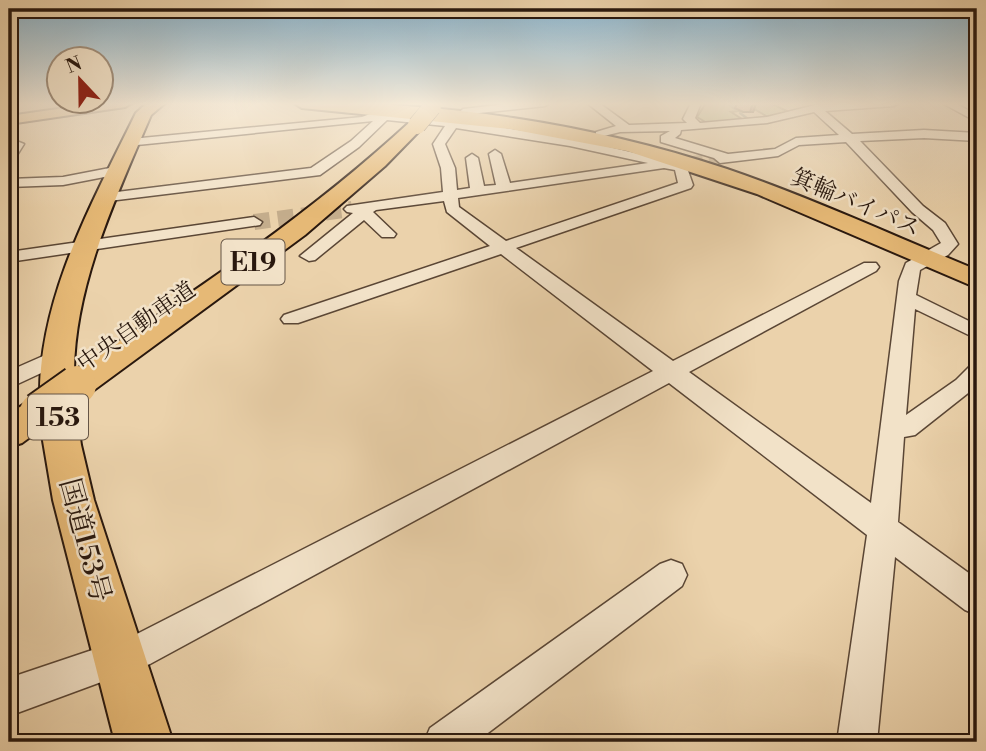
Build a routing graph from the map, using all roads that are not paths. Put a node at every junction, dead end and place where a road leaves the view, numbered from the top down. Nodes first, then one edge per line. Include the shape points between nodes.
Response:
1 (133, 138) edge
2 (275, 138) edge
3 (364, 138) edge
4 (389, 138) edge
5 (443, 138) edge
6 (561, 138) edge
7 (587, 138) edge
8 (613, 138) edge
9 (667, 138) edge
10 (759, 138) edge
11 (866, 138) edge
12 (852, 139) junction
13 (9, 142) edge
14 (787, 146) junction
15 (495, 153) dead end
16 (9, 157) edge
17 (472, 158) dead end
18 (671, 164) junction
19 (120, 170) junction
20 (9, 183) edge
21 (504, 187) junction
22 (478, 191) junction
23 (451, 195) junction
24 (363, 209) junction
25 (254, 222) tunnel mouth
26 (388, 234) dead end
27 (89, 245) junction
28 (506, 247) junction
29 (309, 256) dead end
30 (9, 257) edge
31 (932, 257) junction
32 (870, 267) dead end
33 (977, 271) edge
34 (977, 280) edge
35 (906, 297) junction
36 (291, 319) dead end
37 (977, 333) edge
38 (71, 370) junction
39 (673, 371) junction
40 (977, 372) edge
41 (23, 400) edge
42 (891, 427) junction
43 (9, 433) edge
44 (882, 528) junction
45 (671, 575) dead end
46 (977, 599) edge
47 (120, 658) junction
48 (9, 697) edge
49 (145, 742) edge
50 (444, 742) edge
51 (857, 742) edge

1 - 19 highway, 国道153号 / 153
2 - 19 street
3 - 19 street via 315,172
4 - 38 highway, 中央自動車道 / E19 via 370,169 289,235
5 - 23 street via 439,144 446,157
6 - 18 street
7 - 31 highway, 箕輪バイパス via 669,156
8 - 31 highway, 箕輪バイパス via 729,170
9 - 14 street via 723,158 778,152
10 - 14 street
11 - 12 street
12 - 14 street
12 - 31 street via 912,204 948,235 950,244
13 - 16 street via 18,144
15 - 21 street
17 - 22 street
18 - 21 street
18 - 28 street via 683,170 686,186
19 - 20 street via 73,180
19 - 27 highway, 国道153号 / 153
21 - 22 street
22 - 23 street
23 - 24 street
23 - 28 street via 452,209
24 - 26 street
24 - 29 street
25 - 27 street
27 - 30 street
27 - 38 highway, 国道153号 / 153 via 74,286
28 - 36 street
28 - 39 street
31 - 33 highway, 箕輪バイパス
31 - 34 highway, 箕輪バイパス
31 - 35 street via 912,267
32 - 39 street
35 - 37 street
35 - 42 street
38 - 41 highway, 中央自動車道 / E19, bridge
38 - 47 highway, 国道153号 / 153 via 58,412 67,468
39 - 44 street
39 - 47 street via 231,605
40 - 42 street via 906,428
41 - 43 highway, 中央自動車道 / E19
42 - 44 street
44 - 46 street
44 - 51 street via 872,644
45 - 50 street
47 - 48 street
47 - 49 highway, 国道153号 / 153

